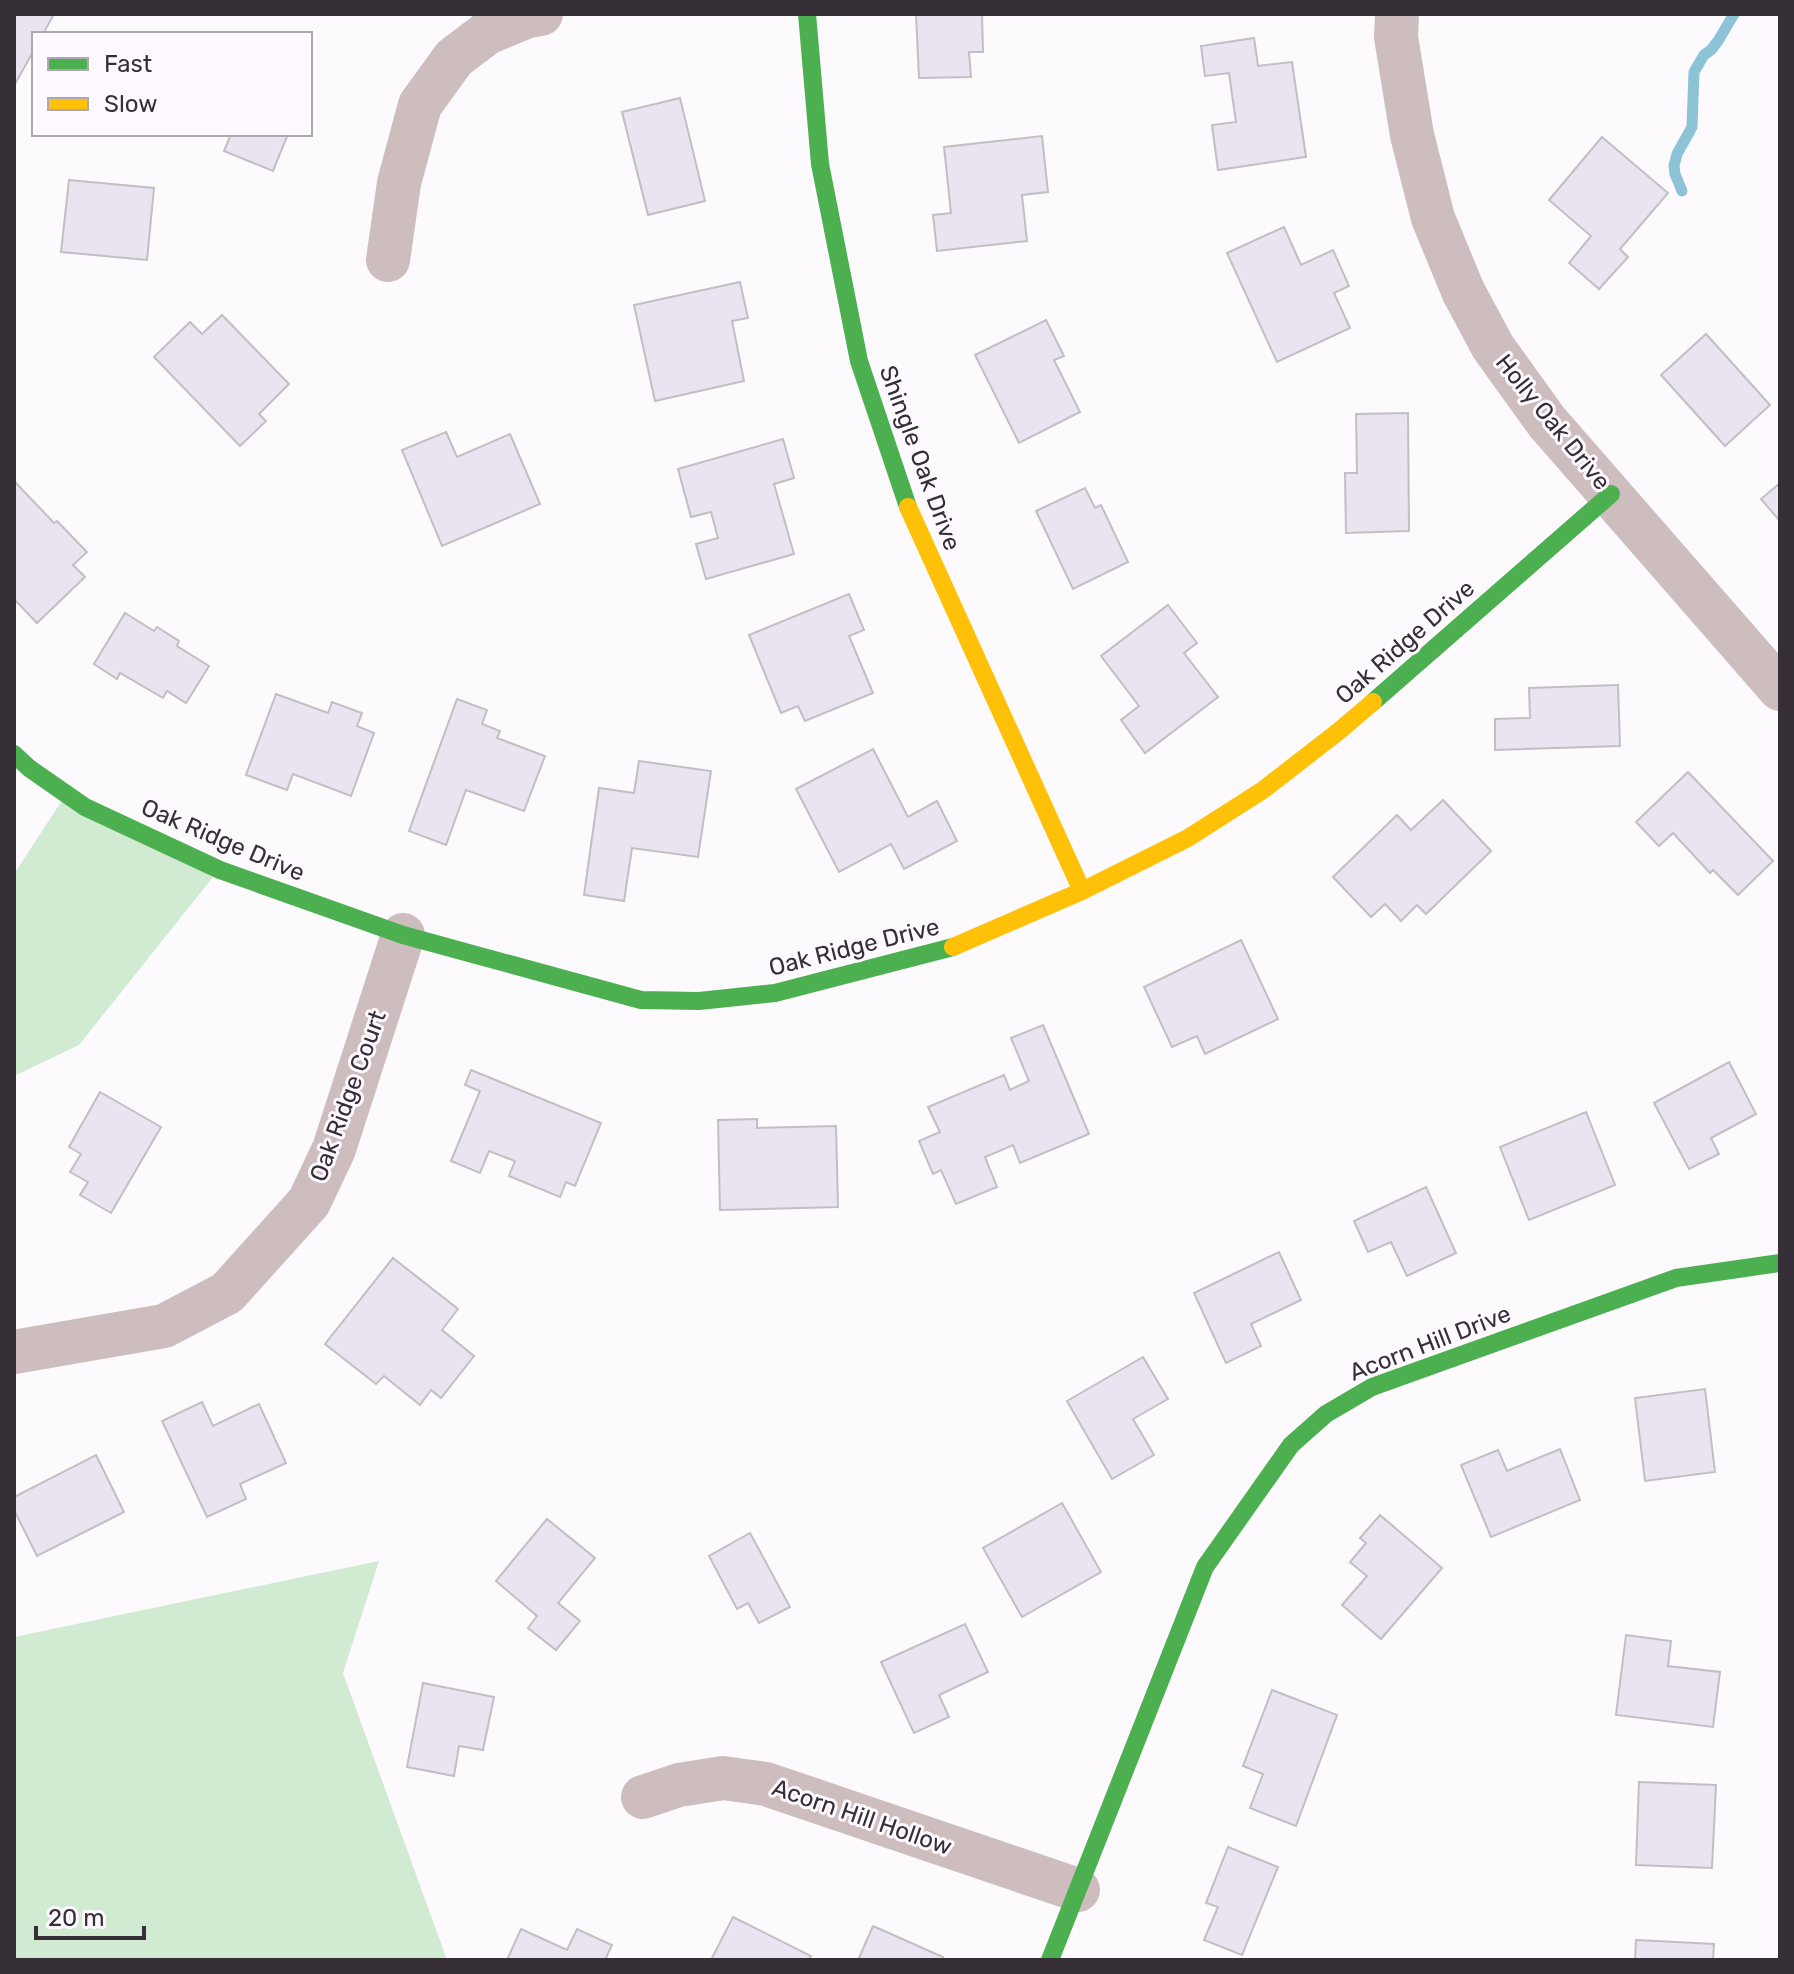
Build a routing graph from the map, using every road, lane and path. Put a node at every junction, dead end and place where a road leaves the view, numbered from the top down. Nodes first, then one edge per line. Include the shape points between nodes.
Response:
1 (541, 14) edge
2 (807, 14) edge
3 (1397, 14) edge
4 (388, 260) dead end
5 (1611, 494) junction
6 (1780, 689) edge
7 (14, 754) edge
8 (1082, 891) junction
9 (403, 935) junction
10 (1780, 1263) edge
11 (14, 1352) edge
12 (643, 1797) dead end
13 (1078, 1890) junction
14 (1050, 1960) edge

1 - 4 street via 487,33 454,58 420,105 399,183
2 - 8 street, Shingle Oak Drive via 820,164 859,361 912,518
3 - 5 street, Holly Oak Drive via 1412,135 1433,218 1463,291 1493,347 1547,422
5 - 6 street, Holly Oak Drive
5 - 8 street, Oak Ridge Drive via 1339,731 1263,790 1188,838
7 - 9 street, Oak Ridge Drive via 85,807 220,870
8 - 9 street, Oak Ridge Drive via 956,946 775,993 699,1001 641,1000
9 - 11 street, Oak Ridge Court via 334,1149 309,1202 227,1293 164,1326
10 - 13 street, Acorn Hill Drive via 1676,1278 1372,1387 1326,1414 1291,1445 1205,1567
12 - 13 street, Acorn Hill Hollow via 723,1778 766,1784
13 - 14 street, Acorn Hill Drive

